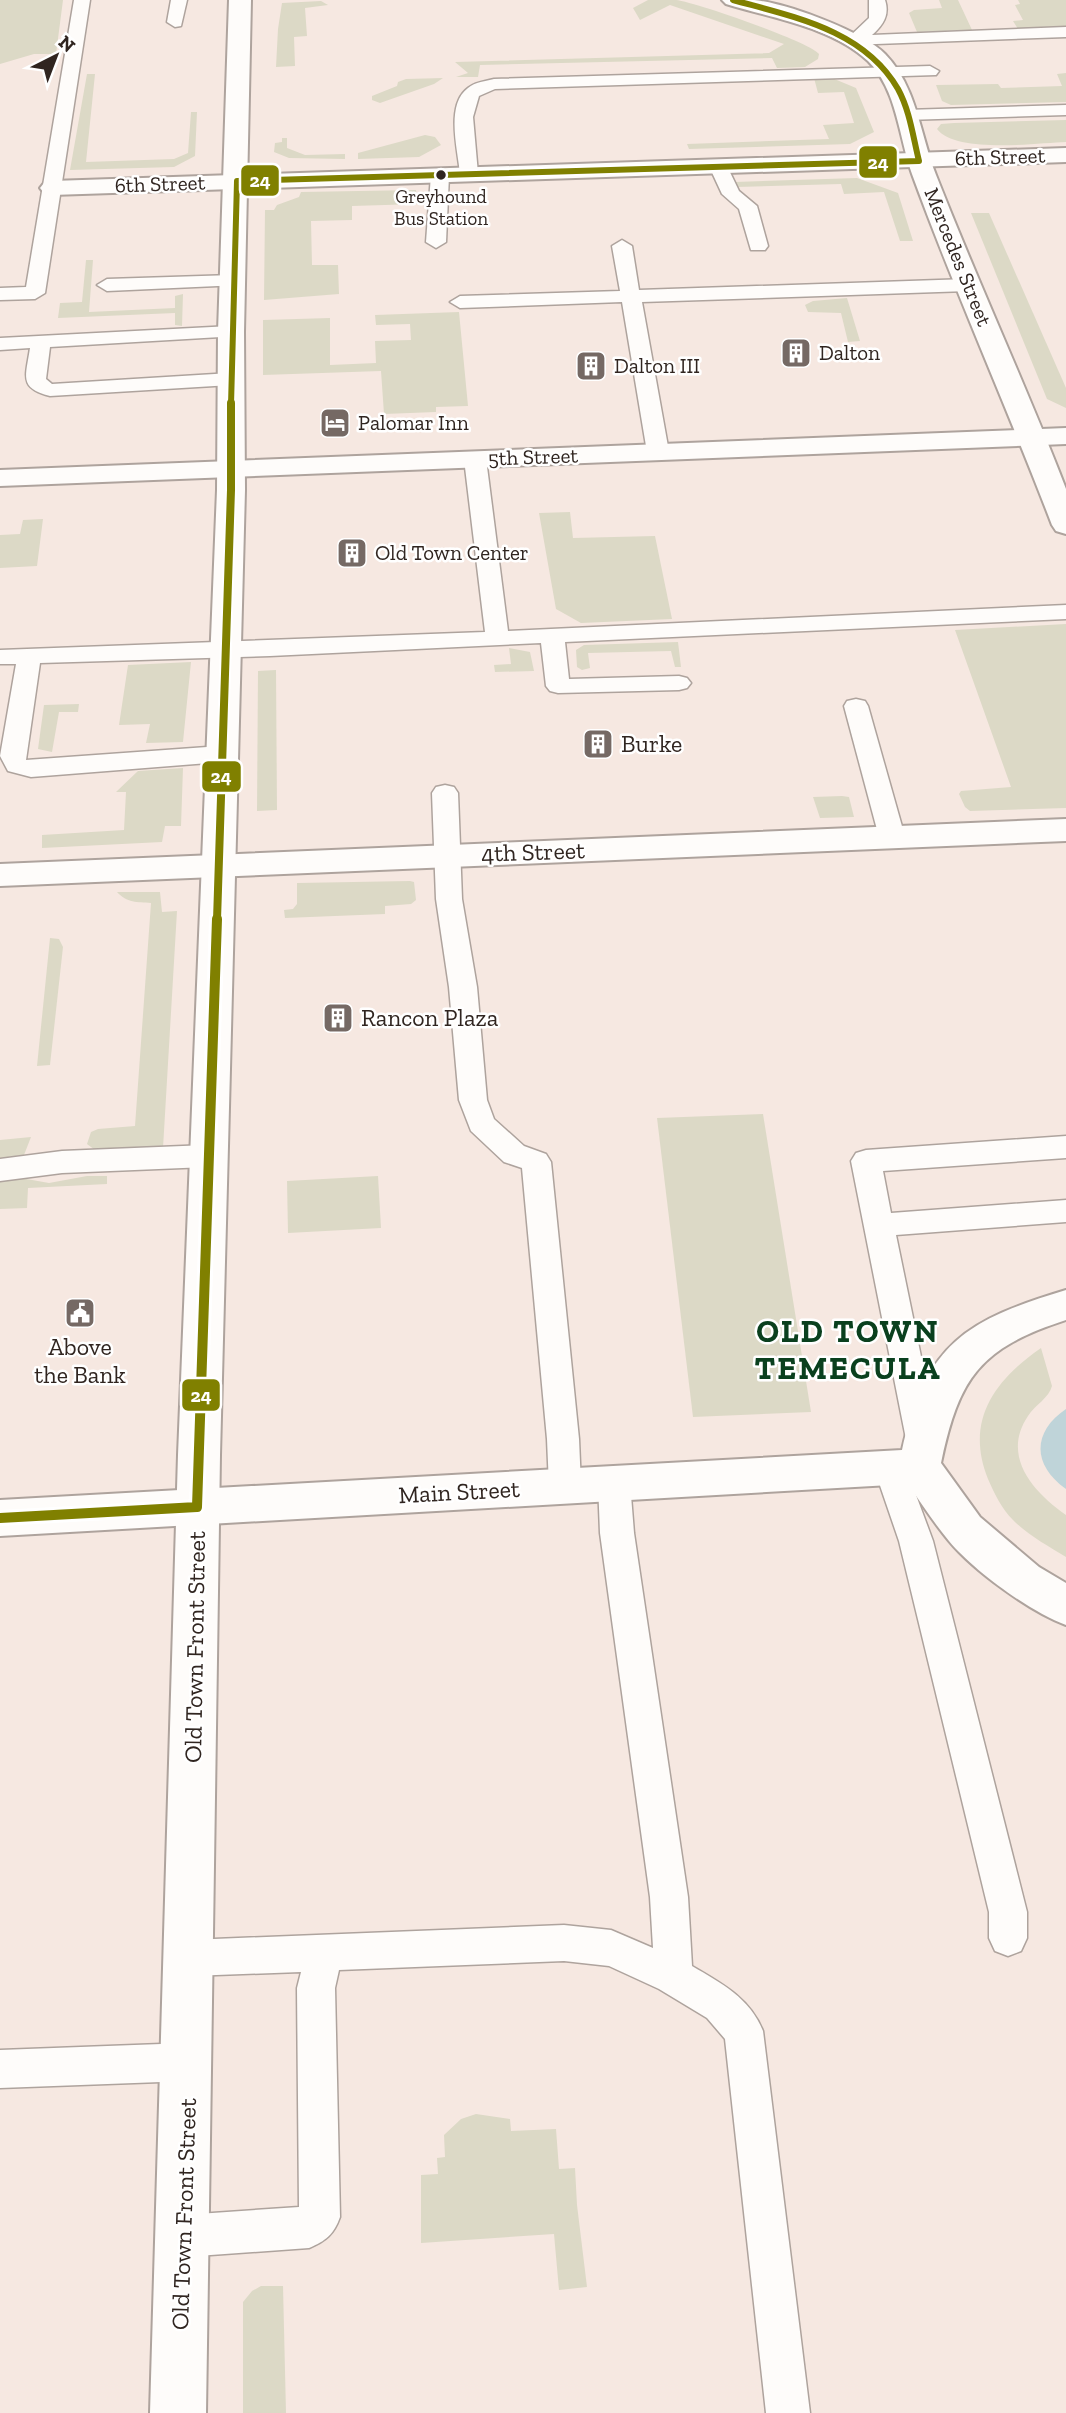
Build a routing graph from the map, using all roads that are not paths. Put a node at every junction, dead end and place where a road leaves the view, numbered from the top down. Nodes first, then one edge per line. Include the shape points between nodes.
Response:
1 (82, 0) edge
2 (179, 0) edge
3 (240, 0) edge
4 (733, 0) edge
5 (877, 0) edge
6 (175, 22) dead end
7 (1066, 32) edge
8 (855, 41) junction
9 (930, 71) dead end
10 (889, 74) junction
11 (1066, 110) edge
12 (906, 115) junction
13 (1066, 155) edge
14 (919, 160) junction
15 (718, 166) junction
16 (469, 174) junction
17 (440, 175) junction
18 (237, 181) junction
19 (52, 188) junction
20 (436, 242) dead end
21 (622, 246) dead end
22 (758, 246) dead end
23 (233, 281) junction
24 (107, 285) dead end
25 (968, 285) junction
26 (0, 294) edge
27 (632, 296) junction
28 (460, 302) dead end
29 (231, 332) junction
30 (41, 342) junction
31 (0, 344) edge
32 (231, 379) junction
33 (1066, 436) edge
34 (1032, 437) junction
35 (658, 452) junction
36 (475, 459) junction
37 (231, 469) junction
38 (0, 478) edge
39 (1066, 525) edge
40 (1066, 612) edge
41 (552, 636) junction
42 (497, 638) junction
43 (225, 651) junction
44 (29, 656) junction
45 (0, 657) edge
46 (679, 683) dead end
47 (856, 706) dead end
48 (221, 754) junction
49 (445, 793) dead end
50 (1066, 830) edge
51 (892, 837) junction
52 (447, 856) junction
53 (218, 866) junction
54 (0, 875) edge
55 (1066, 1147) edge
56 (207, 1156) junction
57 (0, 1170) edge
58 (1066, 1211) edge
59 (879, 1225) junction
60 (1066, 1305) edge
61 (910, 1460) junction
62 (614, 1483) junction
63 (565, 1486) junction
64 (197, 1507) junction
65 (0, 1518) edge
66 (1066, 1606) edge
67 (1008, 1938) dead end
68 (318, 1952) junction
69 (190, 1958) junction
70 (673, 1976) junction
71 (188, 2062) junction
72 (0, 2069) edge
73 (183, 2236) junction
74 (178, 2413) edge
75 (788, 2413) edge

1 - 19 lane
2 - 6 lane
3 - 18 street, Old Town Front Street
4 - 8 street, Mercedes Street
5 - 8 lane via 879,18
7 - 8 lane
8 - 10 street, Mercedes Street
9 - 10 lane
10 - 12 street, Mercedes Street
10 - 16 lane via 494,84 471,92 467,99
11 - 12 lane
12 - 14 street, Mercedes Street
13 - 14 street, 6th Street
14 - 15 street, 6th Street
14 - 25 street, Mercedes Street
15 - 16 street, 6th Street
15 - 22 lane via 726,190 748,206
16 - 17 street, 6th Street
17 - 18 street, 6th Street
17 - 20 lane
18 - 19 street, 6th Street
18 - 23 street, Old Town Front Street
19 - 26 lane via 35,293
21 - 27 lane
23 - 24 lane
23 - 29 street, Old Town Front Street
25 - 27 lane
25 - 34 street, Mercedes Street
27 - 28 lane
27 - 35 lane
29 - 30 lane
29 - 32 street, Old Town Front Street
30 - 31 lane
30 - 32 lane via 36,379 38,386 50,390
32 - 37 street, Old Town Front Street
33 - 34 street, 5th Street
34 - 35 street, 5th Street
34 - 39 street, Mercedes Street
35 - 36 street, 5th Street
36 - 37 street, 5th Street
36 - 42 lane
37 - 38 street, 5th Street
37 - 43 street, Old Town Front Street
40 - 41 lane
41 - 42 lane
41 - 46 lane via 558,687
42 - 43 lane
43 - 44 lane
43 - 48 street, Old Town Front Street
44 - 45 lane
44 - 48 lane via 12,758 16,766 32,769
47 - 51 lane
48 - 53 street, Old Town Front Street
49 - 52 lane
50 - 51 street, 4th Street
51 - 52 street, 4th Street
52 - 53 street, 4th Street
52 - 63 lane via 473,1101 481,1124 514,1154 536,1163
53 - 54 street, 4th Street
53 - 56 street, Old Town Front Street
55 - 59 lane via 866,1161
56 - 57 lane via 62,1162
56 - 64 street, Old Town Front Street
58 - 59 lane
59 - 61 lane
60 - 61 street via 1022,1317 981,1340 948,1373
61 - 62 street, Main Street
61 - 66 street via 965,1530 1023,1580
61 - 67 lane via 919,1554 1008,1912
62 - 63 street, Main Street
62 - 70 lane via 617,1533 669,1897
63 - 64 street, Main Street
64 - 65 street, Main Street
64 - 69 street, Old Town Front Street
68 - 69 lane
68 - 70 lane via 564,1944 611,1948
68 - 73 lane via 320,2217 309,2227
69 - 71 street, Old Town Front Street
70 - 75 lane via 721,2005 744,2031
71 - 72 lane
71 - 73 street, Old Town Front Street
73 - 74 street, Old Town Front Street

